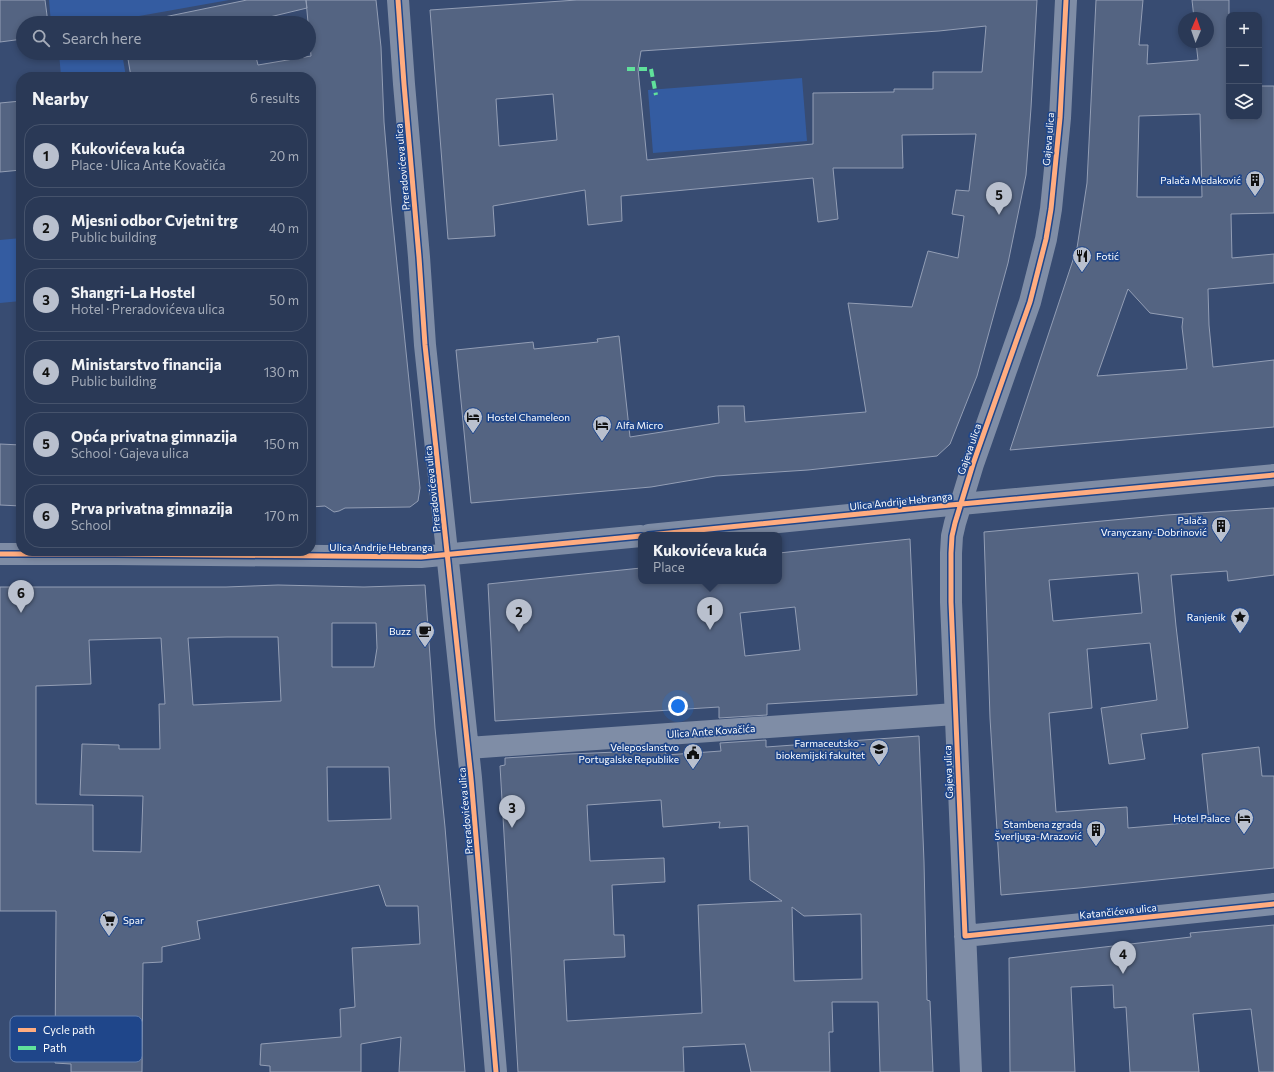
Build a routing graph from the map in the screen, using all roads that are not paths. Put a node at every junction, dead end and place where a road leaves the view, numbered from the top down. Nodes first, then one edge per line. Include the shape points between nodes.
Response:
1 (398, 0) edge
2 (1066, 0) edge
3 (1274, 475) edge
4 (960, 505) junction
5 (680, 532) edge
6 (638, 536) edge
7 (0, 554) edge
8 (16, 554) edge
9 (448, 555) junction
10 (316, 556) edge
11 (955, 714) junction
12 (468, 748) junction
13 (1274, 904) edge
14 (964, 936) junction
15 (496, 1072) edge
16 (972, 1072) edge

1 - 9 street, Preradovićeva ulica via 425,345
2 - 4 street, Gajeva ulica via 1059,125 1046,239 1030,302
3 - 4 main road, Ulica Andrije Hebranga
4 - 5 main road, Ulica Andrije Hebranga
4 - 11 street, Gajeva ulica via 952,536 950,574
6 - 9 main road, Ulica Andrije Hebranga
7 - 8 main road, Ulica Andrije Hebranga
9 - 10 main road, Ulica Andrije Hebranga
9 - 12 street, Preradovićeva ulica
11 - 12 street, Ulica Ante Kovačića
11 - 14 street, Gajeva ulica
12 - 15 street, Preradovićeva ulica
13 - 14 street, Katančićeva ulica
14 - 16 street, Gajeva ulica

